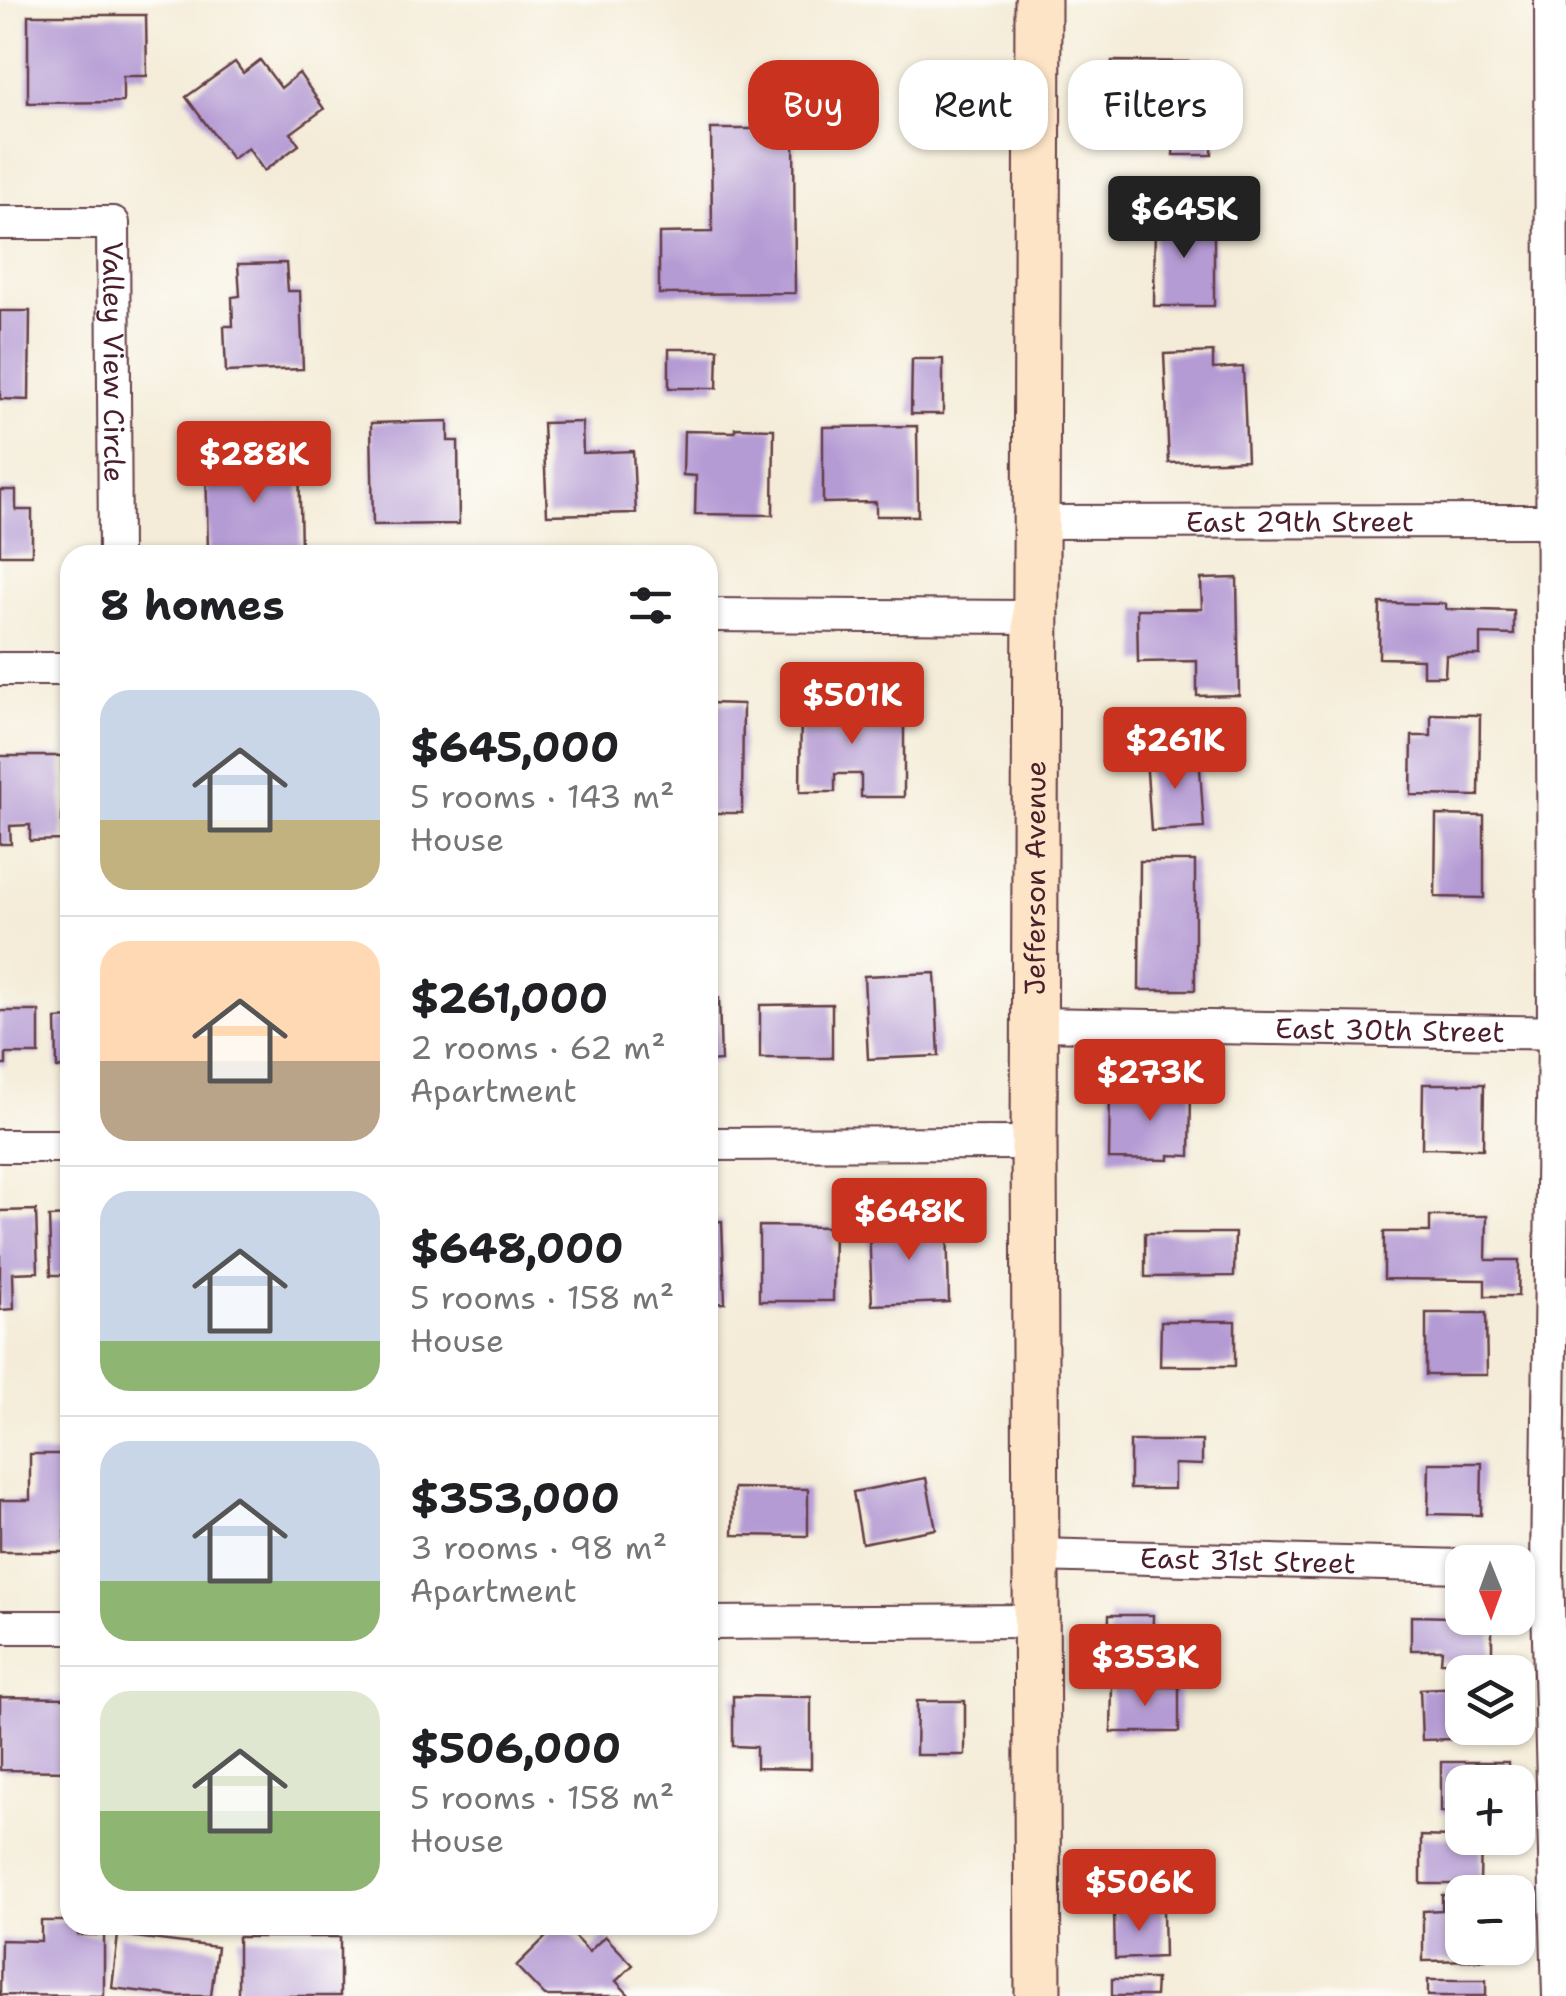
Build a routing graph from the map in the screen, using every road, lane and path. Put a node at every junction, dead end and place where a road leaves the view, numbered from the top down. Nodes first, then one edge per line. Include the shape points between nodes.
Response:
1 (1038, 0) edge
2 (1551, 0) edge
3 (0, 223) edge
4 (1559, 521) edge
5 (1035, 522) junction
6 (114, 545) edge
7 (718, 615) edge
8 (1036, 617) junction
9 (60, 668) edge
10 (0, 669) edge
11 (1034, 1024) junction
12 (1560, 1033) edge
13 (1034, 1143) junction
14 (718, 1144) edge
15 (0, 1146) edge
16 (60, 1146) edge
17 (1036, 1555) junction
18 (1445, 1566) edge
19 (1544, 1568) edge
20 (1036, 1620) junction
21 (718, 1623) edge
22 (0, 1627) edge
23 (60, 1627) edge
24 (1038, 1996) edge
25 (1560, 1996) edge

1 - 5 main road, Jefferson Avenue
2 - 4 street
3 - 6 street, Valley View Circle via 113,223
4 - 5 street, East 29th Street
4 - 12 street
5 - 8 main road, Jefferson Avenue
7 - 8 street
8 - 11 main road, Jefferson Avenue
9 - 10 street
11 - 12 street, East 30th Street
11 - 13 main road, Jefferson Avenue
12 - 19 street
13 - 14 street
13 - 17 main road, Jefferson Avenue
15 - 16 street
17 - 18 street, East 31st Street
17 - 20 main road, Jefferson Avenue
19 - 25 street
20 - 21 street
20 - 24 main road, Jefferson Avenue
22 - 23 street

